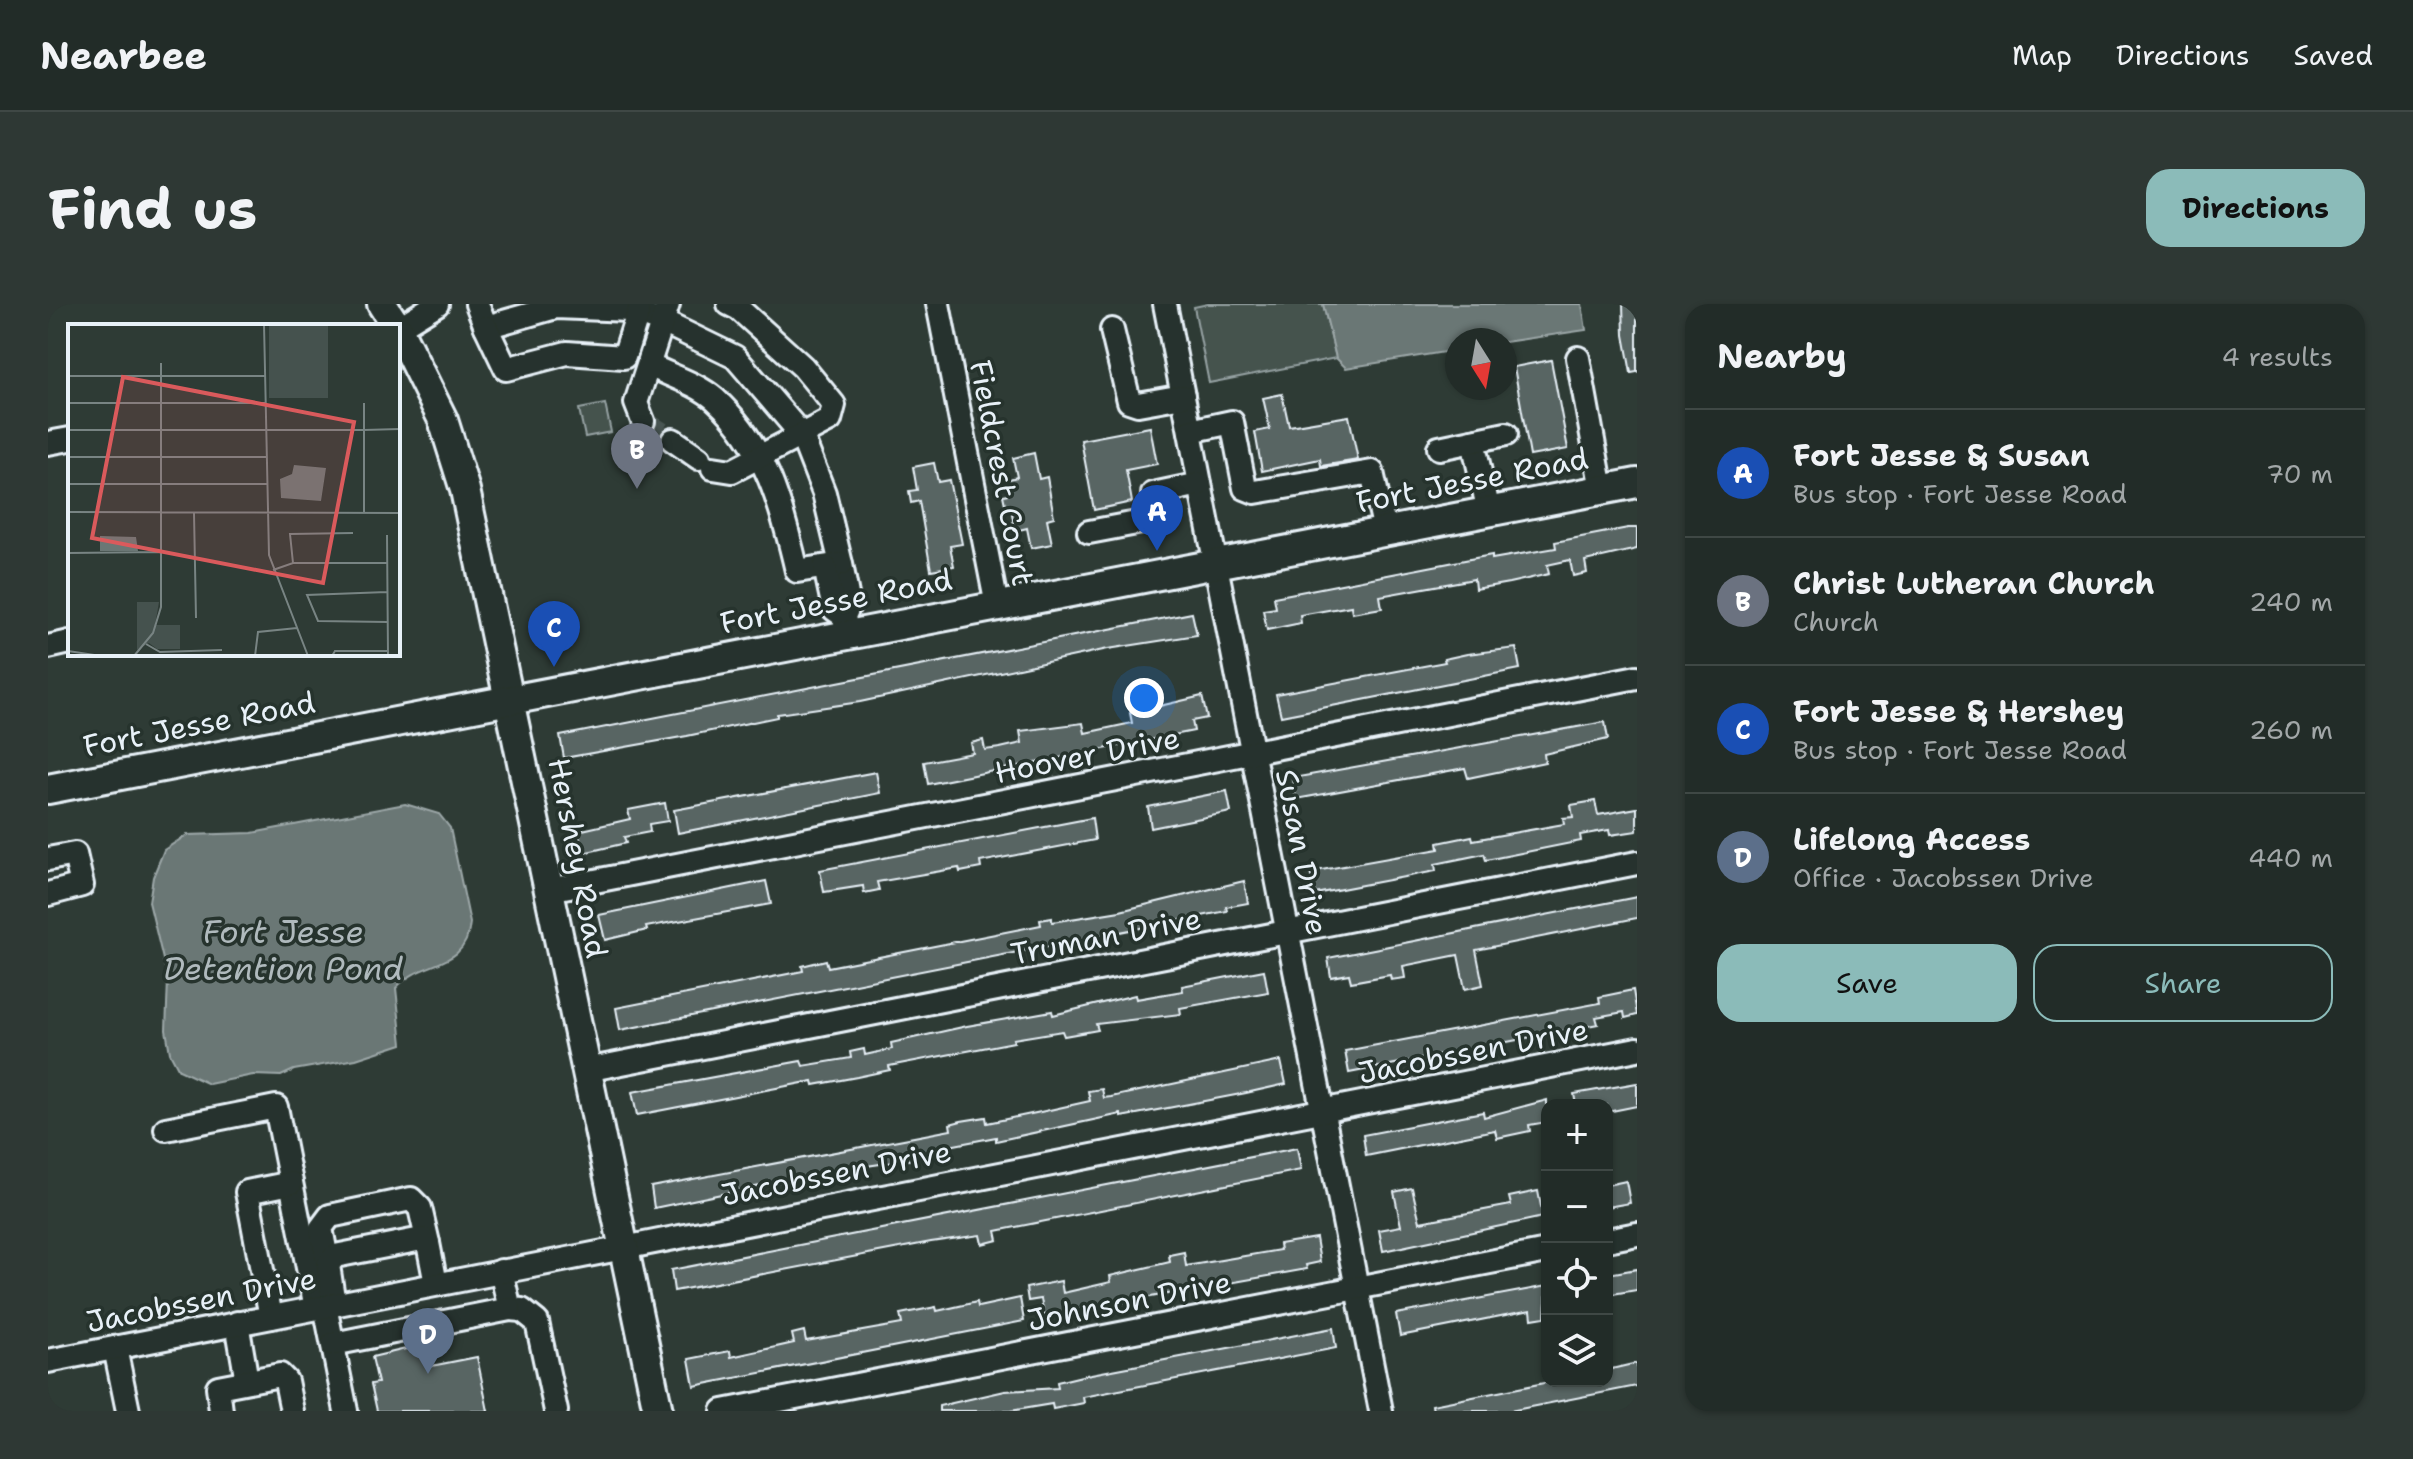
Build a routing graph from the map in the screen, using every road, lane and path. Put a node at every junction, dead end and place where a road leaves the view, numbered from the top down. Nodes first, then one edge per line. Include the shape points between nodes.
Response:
1 (382, 304) edge
2 (437, 304) edge
3 (477, 304) edge
4 (729, 304) edge
5 (938, 304) edge
6 (1165, 304) edge
7 (638, 313) junction
8 (666, 313) edge
9 (394, 324) edge
10 (400, 326) edge
11 (486, 327) junction
12 (1112, 330) dead end
13 (400, 334) edge
14 (1578, 358) dead end
15 (649, 365) junction
16 (1183, 396) junction
17 (643, 421) dead end
18 (1190, 431) junction
19 (801, 434) junction
20 (1506, 434) dead end
21 (68, 439) edge
22 (673, 440) tunnel mouth
23 (1473, 441) junction
24 (48, 443) edge
25 (1439, 448) dead end
26 (761, 454) junction
27 (1637, 483) edge
28 (1200, 484) junction
29 (1602, 490) junction
30 (1489, 512) junction
31 (1385, 531) junction
32 (1089, 532) dead end
33 (1216, 564) junction
34 (833, 565) junction
35 (997, 606) junction
36 (846, 625) junction
37 (68, 642) edge
38 (48, 647) edge
39 (1637, 677) edge
40 (511, 697) junction
41 (1253, 753) junction
42 (48, 789) edge
43 (48, 859) edge
44 (1637, 863) edge
45 (549, 890) junction
46 (48, 894) edge
47 (1287, 931) junction
48 (1637, 1049) edge
49 (586, 1070) junction
50 (1322, 1111) junction
51 (166, 1129) dead end
52 (291, 1183) junction
53 (1637, 1234) edge
54 (1613, 1239) edge
55 (428, 1243) junction
56 (622, 1247) junction
57 (1541, 1252) edge
58 (328, 1265) junction
59 (501, 1271) junction
60 (436, 1284) junction
61 (1357, 1288) junction
62 (325, 1306) junction
63 (510, 1309) junction
64 (271, 1317) junction
65 (237, 1323) junction
66 (333, 1344) junction
67 (115, 1348) junction
68 (48, 1361) edge
69 (247, 1381) junction
70 (128, 1411) edge
71 (221, 1411) edge
72 (292, 1411) edge
73 (346, 1411) edge
74 (556, 1411) edge
75 (658, 1411) edge
76 (723, 1411) edge
77 (1381, 1411) edge

1 - 9 main road, Hershey Road
2 - 10 street
3 - 11 street
4 - 19 street via 803,367 834,405 830,420
5 - 35 street, Fieldcrest Court
6 - 16 street, Susan Drive
7 - 8 street
7 - 11 street via 556,307
7 - 11 street via 624,357 567,353 506,369
8 - 15 street
8 - 19 street via 735,357
12 - 16 street via 1129,401
13 - 40 main road, Hershey Road via 443,420 465,490
14 - 29 street
15 - 17 street via 636,403
15 - 26 street via 714,398
16 - 18 street, Susan Drive
18 - 28 street, Susan Drive
18 - 31 street via 1232,422 1245,488 1255,492 1372,472
19 - 26 street
19 - 34 street via 824,493
20 - 23 street
21 - 24 street
22 - 26 street via 706,463 732,471
23 - 25 street
23 - 30 street
26 - 34 street via 797,571
27 - 29 main road, Fort Jesse Road
28 - 32 street via 1153,494 1158,519
28 - 33 street, Susan Drive
29 - 30 main road, Fort Jesse Road
30 - 31 main road, Fort Jesse Road
31 - 33 main road, Fort Jesse Road
33 - 35 main road, Fort Jesse Road
33 - 41 street, Susan Drive
34 - 36 street via 849,605
35 - 36 main road, Fort Jesse Road
36 - 40 main road, Fort Jesse Road
37 - 38 street
39 - 41 street, Hoover Drive
40 - 42 main road, Fort Jesse Road
40 - 45 main road, Hershey Road
41 - 45 street, Hoover Drive
41 - 47 street, Susan Drive
43 - 46 street via 75,854 82,885
44 - 47 street, Truman Drive
45 - 49 main road, Hershey Road
47 - 49 street, Truman Drive
47 - 50 street, Susan Drive
48 - 50 street, Jacobssen Drive
49 - 56 main road, Hershey Road
50 - 56 street, Jacobssen Drive
50 - 61 street, Susan Drive
51 - 52 street via 276,1107
52 - 62 street
52 - 64 street via 247,1192
53 - 54 street
55 - 58 street via 422,1239 335,1256
55 - 58 street via 420,1208 411,1199 330,1216 321,1228
55 - 60 street
56 - 59 street, Jacobssen Drive
56 - 75 main road, Hershey Road
57 - 61 street, Johnson Drive
58 - 62 street
59 - 60 street, Jacobssen Drive
59 - 63 street
60 - 62 street, Jacobssen Drive
61 - 76 street, Johnson Drive
61 - 77 street, Susan Drive
62 - 64 street, Jacobssen Drive
62 - 66 street
63 - 66 street
63 - 74 street via 522,1310 537,1322
64 - 65 street, Jacobssen Drive
65 - 67 street, Jacobssen Drive
65 - 69 street
66 - 73 street
67 - 68 street, Jacobssen Drive
67 - 70 street
69 - 71 street via 218,1387
69 - 72 street via 284,1377

